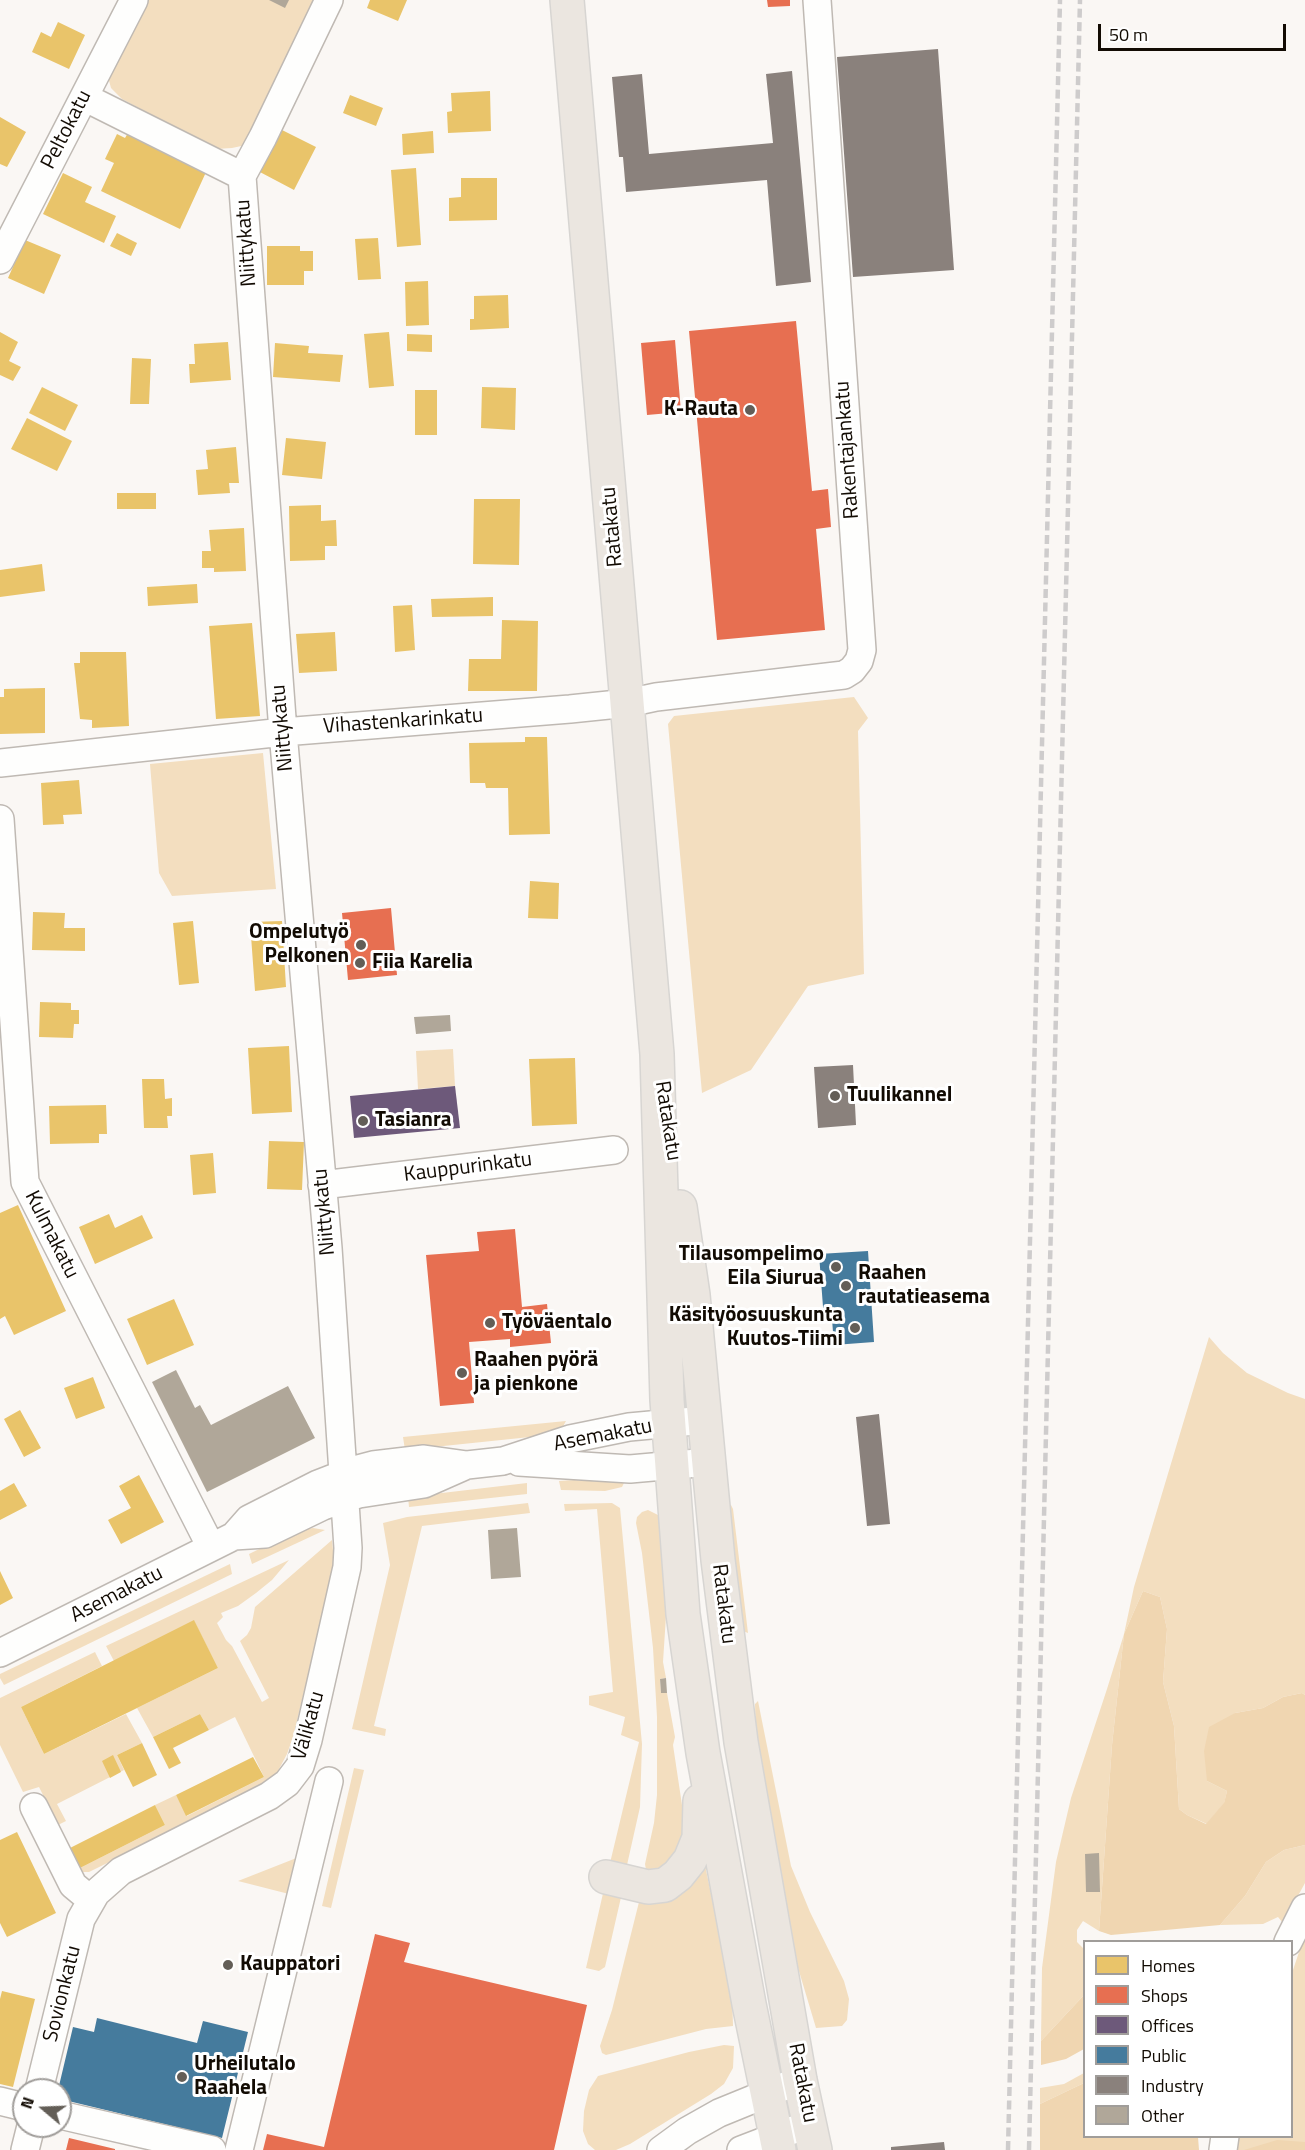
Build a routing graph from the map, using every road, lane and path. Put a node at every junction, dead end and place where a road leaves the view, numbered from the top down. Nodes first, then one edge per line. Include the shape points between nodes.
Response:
1 (134, 0) edge
2 (329, 0) edge
3 (567, 0) edge
4 (816, 0) edge
5 (84, 97) junction
6 (242, 176) junction
7 (0, 260) edge
8 (628, 703) junction
9 (283, 732) junction
10 (0, 763) edge
11 (0, 819) edge
12 (657, 1054) junction
13 (614, 1150) dead end
14 (322, 1185) junction
15 (705, 1420) junction
16 (669, 1423) junction
17 (503, 1461) junction
18 (709, 1462) junction
19 (671, 1467) junction
20 (344, 1487) junction
21 (222, 1542) junction
22 (0, 1653) edge
23 (697, 1715) junction
24 (329, 1781) dead end
25 (34, 1807) dead end
26 (606, 1877) dead end
27 (91, 1899) junction
28 (1305, 1908) edge
29 (1289, 1940) edge
30 (42, 2078) edge
31 (800, 2080) junction
32 (767, 2093) junction
33 (72, 2118) edge
34 (813, 2137) edge
35 (778, 2143) edge
36 (212, 2150) edge
37 (239, 2150) edge
38 (661, 2150) edge
39 (741, 2150) edge

1 - 5 street, Peltokatu
2 - 6 street, Niittykatu
3 - 8 main road, Ratakatu
4 - 8 street, Rakentajankatu via 861,656 844,675
5 - 6 street
5 - 7 street, Peltokatu
6 - 9 street, Niittykatu
8 - 9 street, Vihastenkarinkatu
8 - 12 main road, Ratakatu
9 - 10 street, Vihastenkarinkatu
9 - 14 street, Niittykatu
11 - 21 street, Kulmakatu via 25,1182
12 - 15 main road, Ratakatu via 693,1295
12 - 16 main road, Ratakatu
13 - 14 street, Kauppurinkatu
14 - 20 street, Niittykatu
15 - 16 street, Asemakatu
15 - 18 main road, Ratakatu
16 - 17 street, Asemakatu via 570,1439
16 - 19 main road, Ratakatu
17 - 19 street, Asemakatu via 630,1469
17 - 20 street, Asemakatu via 467,1466 424,1484 375,1491
18 - 19 street, Asemakatu
18 - 31 main road, Ratakatu via 741,1742
19 - 23 main road, Ratakatu via 683,1614
20 - 21 street, Asemakatu via 308,1489 249,1519
20 - 27 street, Välikatu via 348,1548 344,1587 300,1766 287,1783 269,1796 121,1871
21 - 22 street, Asemakatu
23 - 26 main road via 699,1838 690,1860 665,1884 648,1887
23 - 32 main road, Ratakatu
24 - 37 street
25 - 27 street via 73,1885
27 - 30 street, Sovionkatu via 81,1918
28 - 29 street
31 - 32 street
31 - 34 main road, Ratakatu
32 - 35 main road, Ratakatu
32 - 38 street via 719,2113
33 - 36 street
34 - 35 street
35 - 39 street

